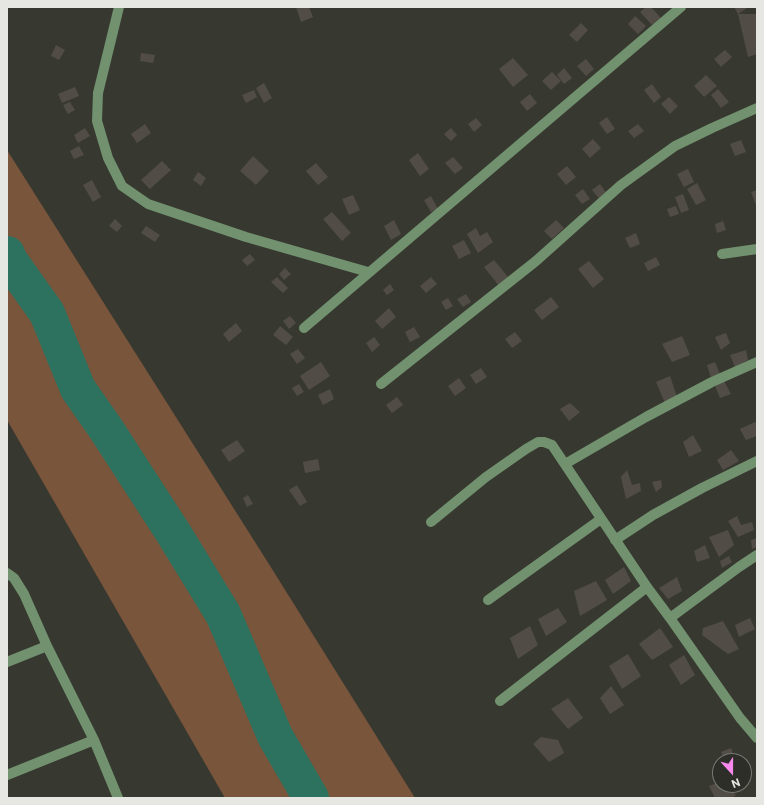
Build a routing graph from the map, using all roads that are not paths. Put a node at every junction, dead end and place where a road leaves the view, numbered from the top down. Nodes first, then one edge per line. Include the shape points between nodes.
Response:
1 (120, 7) edge
2 (681, 7) edge
3 (757, 108) edge
4 (757, 249) edge
5 (722, 254) dead end
6 (368, 272) junction
7 (304, 328) dead end
8 (757, 362) edge
9 (381, 384) dead end
10 (757, 461) edge
11 (565, 464) junction
12 (601, 519) junction
13 (431, 522) dead end
14 (615, 540) junction
15 (757, 555) edge
16 (7, 573) edge
17 (647, 587) junction
18 (488, 600) dead end
19 (670, 618) junction
20 (47, 646) junction
21 (7, 662) edge
22 (500, 701) dead end
23 (757, 738) edge
24 (94, 740) junction
25 (7, 775) edge
26 (118, 798) edge

1 - 6 street via 98,93 97,121 108,158 122,186 148,204 246,237
2 - 6 street via 461,196
3 - 9 street via 675,146 621,184 536,261
4 - 5 street
6 - 7 street
8 - 11 street via 712,382 646,417
10 - 14 street via 653,515
11 - 12 street
11 - 13 street via 552,445 538,442 486,476
12 - 14 street
12 - 18 street
14 - 17 street
15 - 19 street
16 - 20 street via 14,578 24,594
17 - 19 street
17 - 22 street
19 - 23 street via 740,718
20 - 21 street
20 - 24 street
24 - 25 street
24 - 26 street

